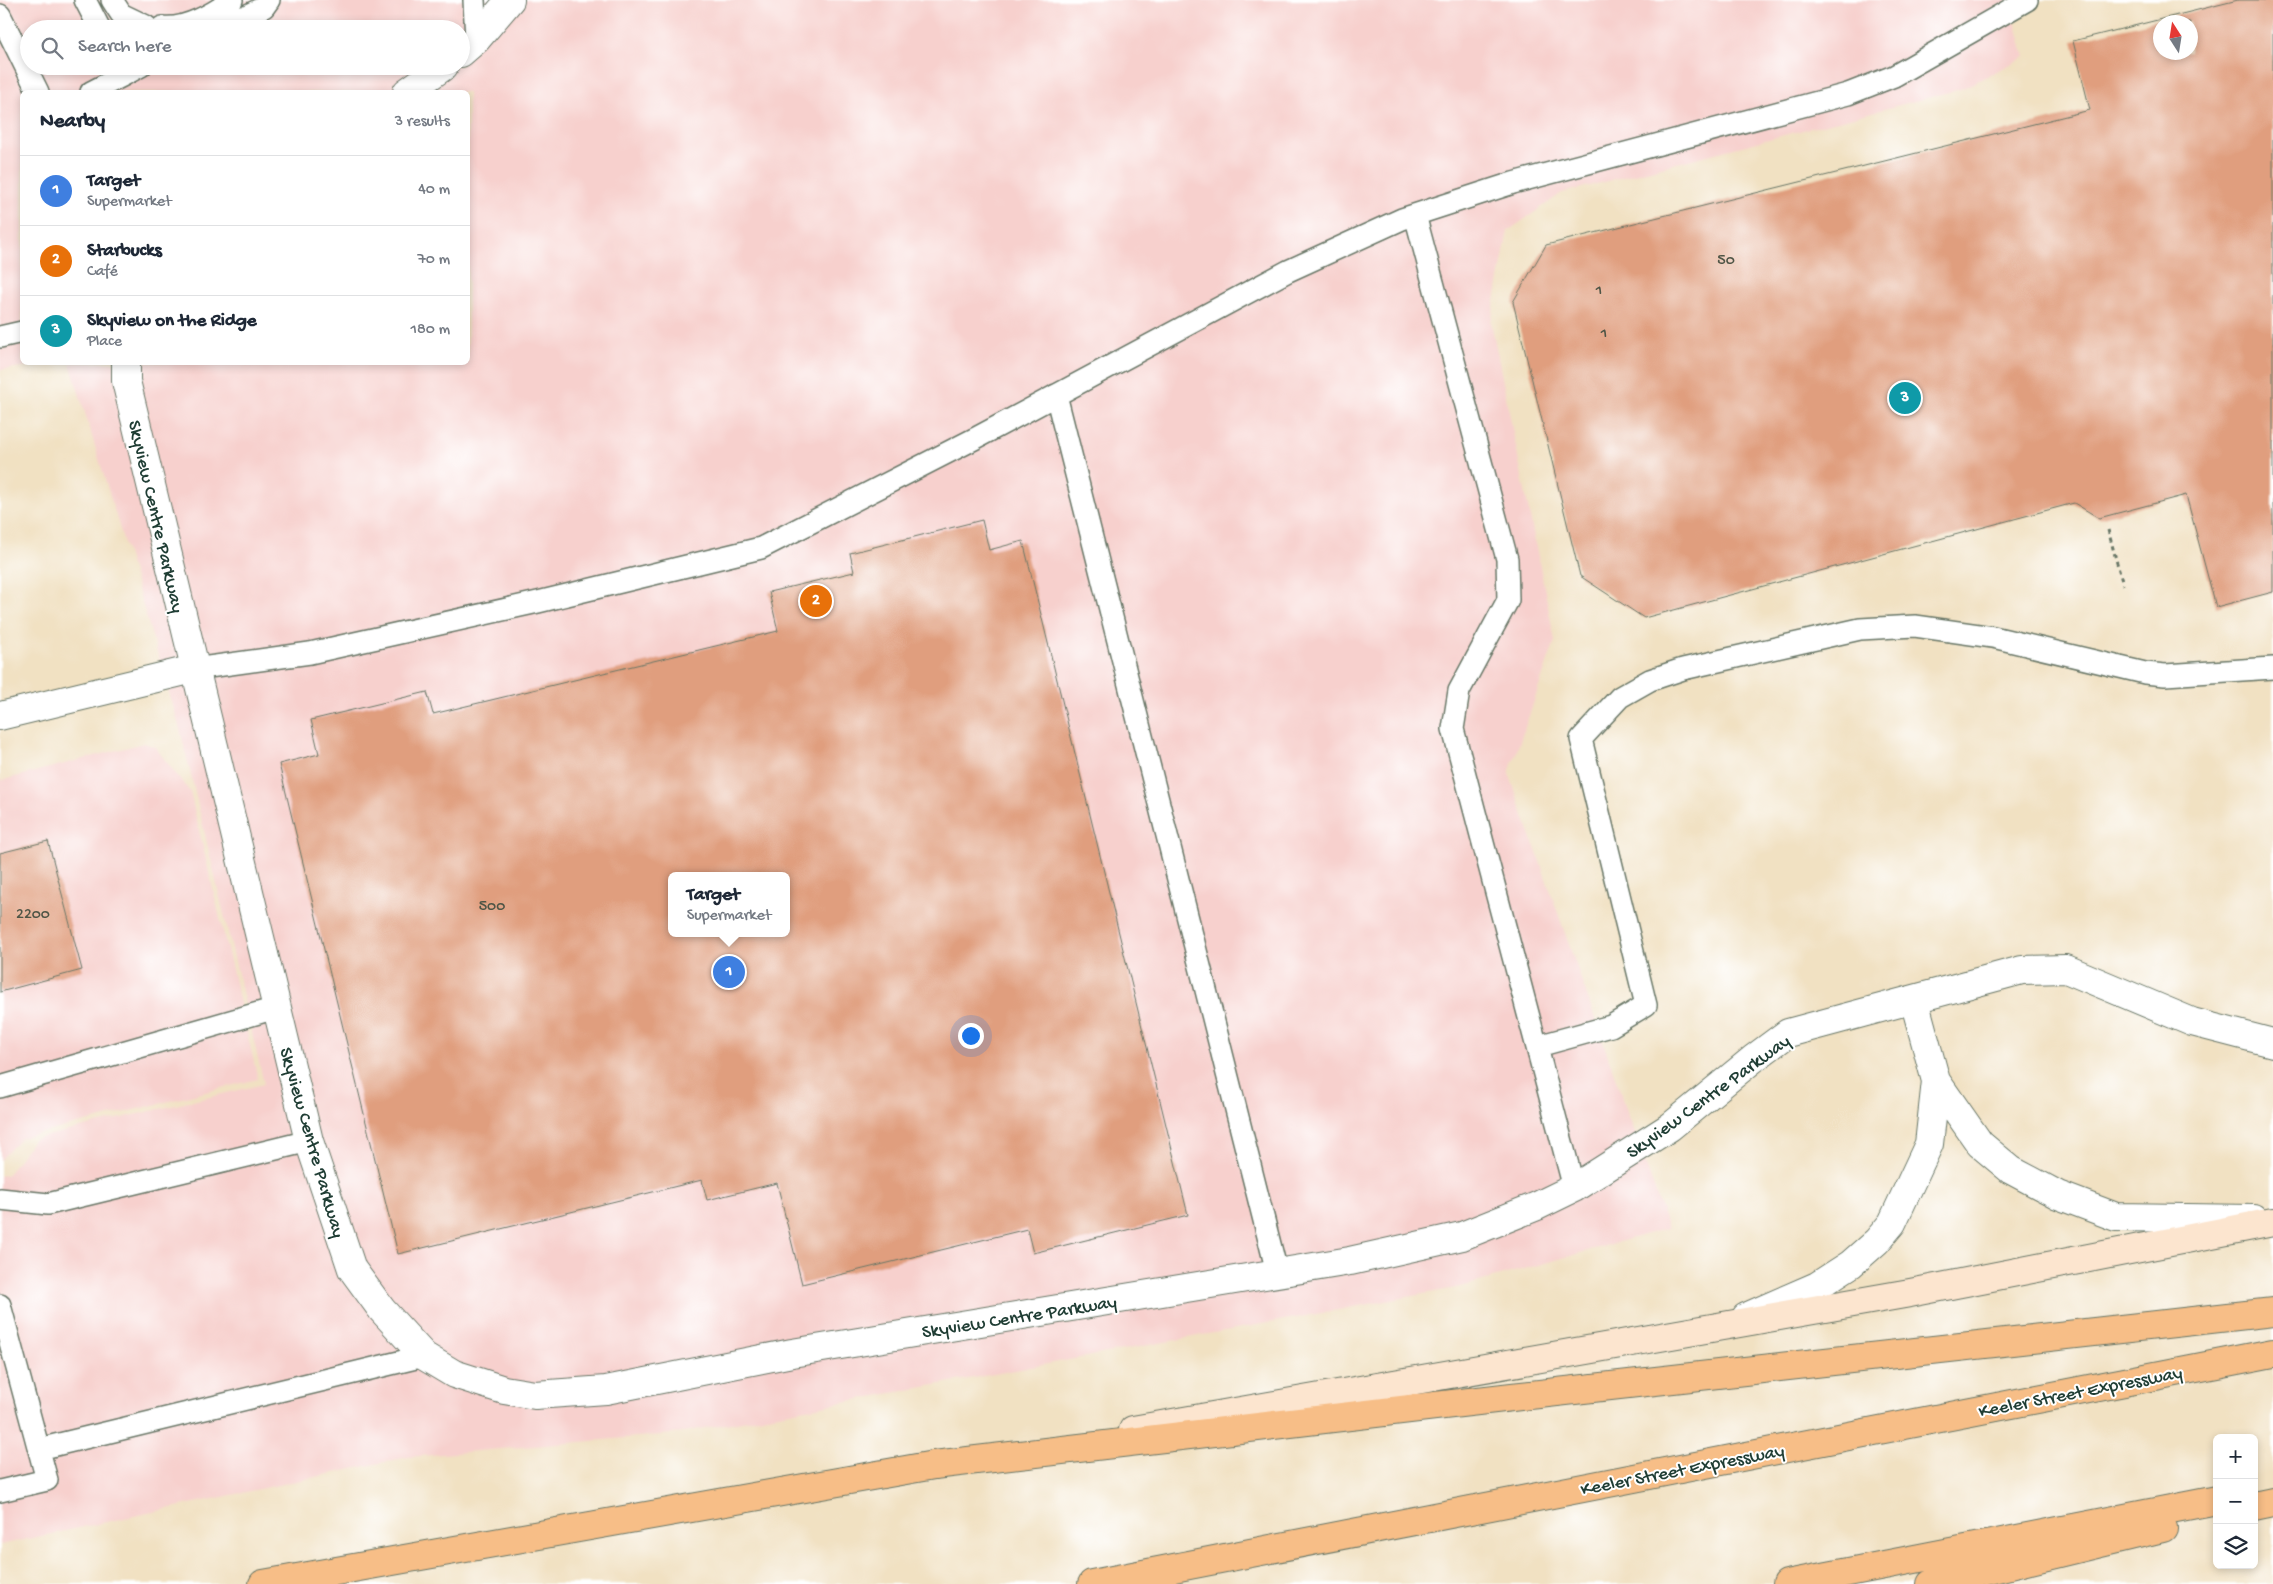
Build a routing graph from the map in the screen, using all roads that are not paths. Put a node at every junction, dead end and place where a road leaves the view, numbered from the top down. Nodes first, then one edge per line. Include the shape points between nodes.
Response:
1 (85, 0) edge
2 (112, 0) edge
3 (232, 0) edge
4 (270, 0) edge
5 (474, 0) edge
6 (510, 0) edge
7 (2027, 0) edge
8 (0, 15) edge
9 (95, 20) edge
10 (136, 20) edge
11 (196, 20) edge
12 (237, 20) edge
13 (470, 38) edge
14 (470, 46) edge
15 (20, 56) edge
16 (30, 75) edge
17 (118, 75) edge
18 (431, 75) edge
19 (37, 90) edge
20 (94, 90) edge
21 (410, 90) edge
22 (1415, 215) junction
23 (20, 332) edge
24 (0, 337) edge
25 (126, 365) edge
26 (1056, 395) junction
27 (2273, 668) edge
28 (194, 669) junction
29 (0, 716) edge
30 (1914, 1000) junction
31 (276, 1008) junction
32 (2273, 1043) edge
33 (1538, 1046) junction
34 (1936, 1081) junction
35 (0, 1087) edge
36 (309, 1141) junction
37 (1574, 1188) junction
38 (0, 1199) edge
39 (2273, 1221) edge
40 (1277, 1272) junction
41 (0, 1305) edge
42 (2273, 1312) edge
43 (1728, 1325) junction
44 (2273, 1353) edge
45 (424, 1356) junction
46 (39, 1450) junction
47 (934, 1465) junction
48 (2273, 1489) edge
49 (2258, 1491) edge
50 (0, 1492) edge
51 (2213, 1501) edge
52 (2273, 1502) edge
53 (2258, 1505) edge
54 (2213, 1516) edge
55 (263, 1584) edge
56 (1092, 1584) edge
57 (1787, 1584) edge
58 (1931, 1584) edge

1 - 9 lane
2 - 10 lane via 121,14
3 - 11 lane
4 - 12 lane via 264,7
5 - 13 lane
6 - 14 street
7 - 22 lane via 1894,76 1848,94 1513,183
8 - 15 lane
16 - 19 lane
17 - 20 lane
18 - 21 street
22 - 26 lane via 1288,271
22 - 33 lane via 1507,559 1508,600 1459,691 1453,729
23 - 24 lane
25 - 28 street, Skyview Centre Parkway via 126,381
26 - 28 lane via 761,548 566,596 310,653
26 - 40 lane
27 - 33 lane via 2165,675 2145,673 1993,637 1915,626 1860,629 1683,669 1650,680 1620,697 1581,739 1646,1005 1611,1026
28 - 29 street
28 - 31 street, Skyview Centre Parkway
30 - 32 street, Skyview Centre Parkway via 2022,970 2066,969 2192,1022
30 - 34 street
30 - 37 street, Skyview Centre Parkway via 1788,1034 1670,1127
31 - 35 lane
31 - 36 street, Skyview Centre Parkway
33 - 37 lane
34 - 39 street via 1980,1144 2010,1170 2058,1196 2116,1217
34 - 43 street via 1929,1144 1892,1223 1877,1241 1851,1264 1817,1286
36 - 38 lane via 48,1204
36 - 45 street, Skyview Centre Parkway via 352,1269 382,1310
37 - 40 street, Skyview Centre Parkway via 1462,1236
39 - 43 main road via 1910,1293
40 - 45 street, Skyview Centre Parkway via 792,1353 606,1390 535,1395 454,1374
41 - 46 lane
42 - 47 main road
43 - 47 main road
44 - 56 main road, Keeler Street Expressway
45 - 46 lane
46 - 50 lane via 47,1480
47 - 55 main road
48 - 49 main road
51 - 57 main road
52 - 53 main road
54 - 58 main road

